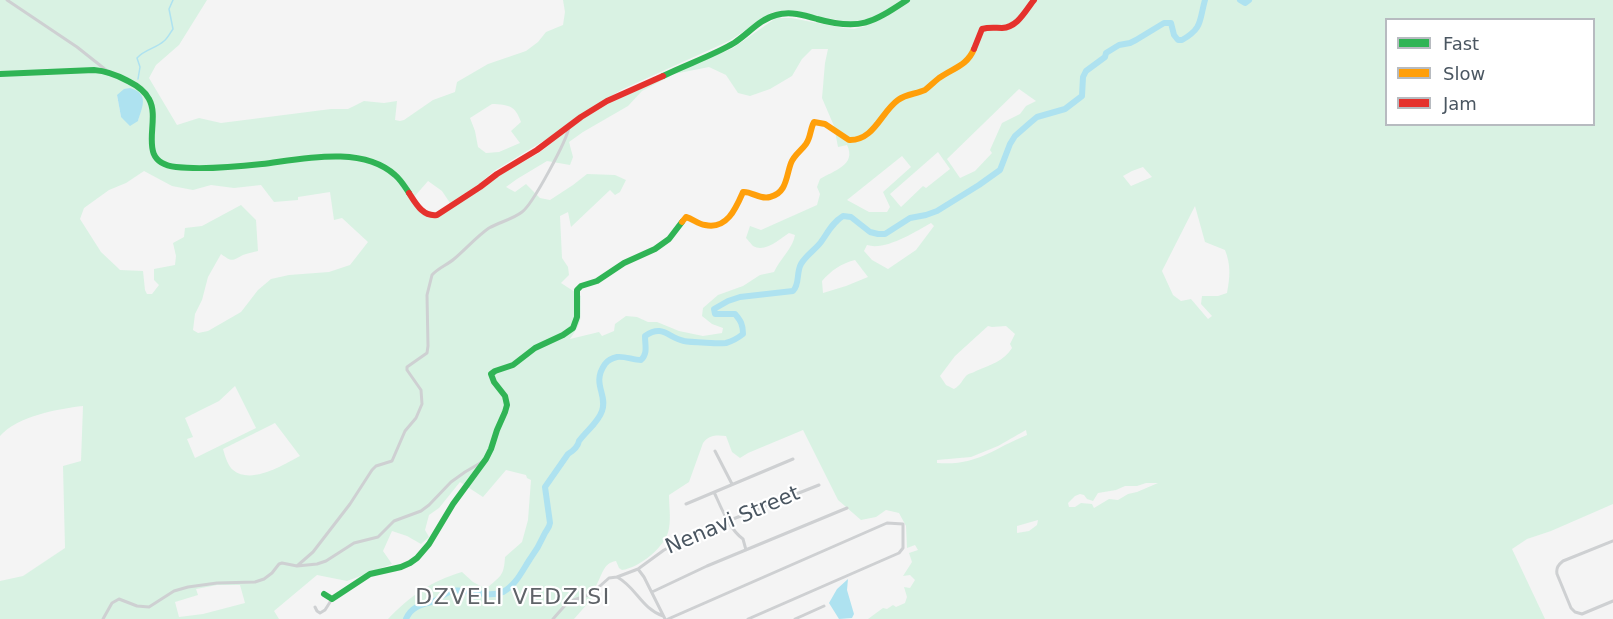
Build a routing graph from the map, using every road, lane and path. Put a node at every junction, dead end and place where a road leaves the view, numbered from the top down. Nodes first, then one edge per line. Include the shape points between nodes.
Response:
1 (7, 0) edge
2 (908, 0) edge
3 (1034, 0) edge
4 (109, 72) junction
5 (0, 74) edge
6 (569, 126) junction
7 (715, 451) dead end
8 (793, 459) dead end
9 (484, 461) junction
10 (819, 484) dead end
11 (732, 485) junction
12 (714, 492) junction
13 (686, 504) dead end
14 (847, 508) dead end
15 (728, 521) junction
16 (1613, 541) edge
17 (746, 550) junction
18 (297, 566) junction
19 (638, 569) junction
20 (617, 577) junction
21 (652, 592) junction
22 (324, 594) dead end
23 (332, 599) junction
24 (1613, 601) edge
25 (824, 606) dead end
26 (315, 607) dead end
27 (665, 618) edge
28 (103, 619) edge
29 (553, 619) edge
30 (748, 619) edge
31 (795, 619) edge

1 - 4 street
2 - 6 street via 858,26 794,14 774,15 732,44 607,101
3 - 9 street via 1015,23 982,29 966,63 923,90 897,100 862,137 844,138 819,121 814,122 808,142 790,163 784,185 773,196 759,198 747,190 743,192 736,209 718,225 700,224 687,217 655,249 581,286 577,290 573,328 491,374 507,397 507,405 495,443
4 - 5 street
4 - 6 street via 141,89 148,98 152,110 151,149 162,163 203,168 317,157 358,159 387,169 423,212 431,216
6 - 18 street via 523,212 490,228 432,275 427,295 429,346 427,353 406,370 421,390 422,404 416,418 405,431 392,461 372,470 313,552
7 - 11 street
8 - 11 street
9 - 18 street via 451,482 429,506 394,521 378,537 354,543 326,561
9 - 23 street via 422,553 400,567 371,574
10 - 15 street, Nenavi Street
11 - 12 street
12 - 13 street
12 - 15 street
14 - 17 street
15 - 17 street via 743,538
15 - 19 street, Nenavi Street via 664,550
16 - 24 street via 1563,561 1556,569 1575,612 1582,614
17 - 21 street
18 - 28 street via 279,564 255,582 217,583 174,591 149,607 119,599
19 - 20 street, Nenavi Street
19 - 21 street
20 - 27 street via 649,609
20 - 29 street, Nenavi Street via 609,578 591,594 568,602
21 - 27 street
22 - 23 street
23 - 26 street via 320,613
25 - 31 street
27 - 30 street via 887,523 903,524 903,548 899,553

